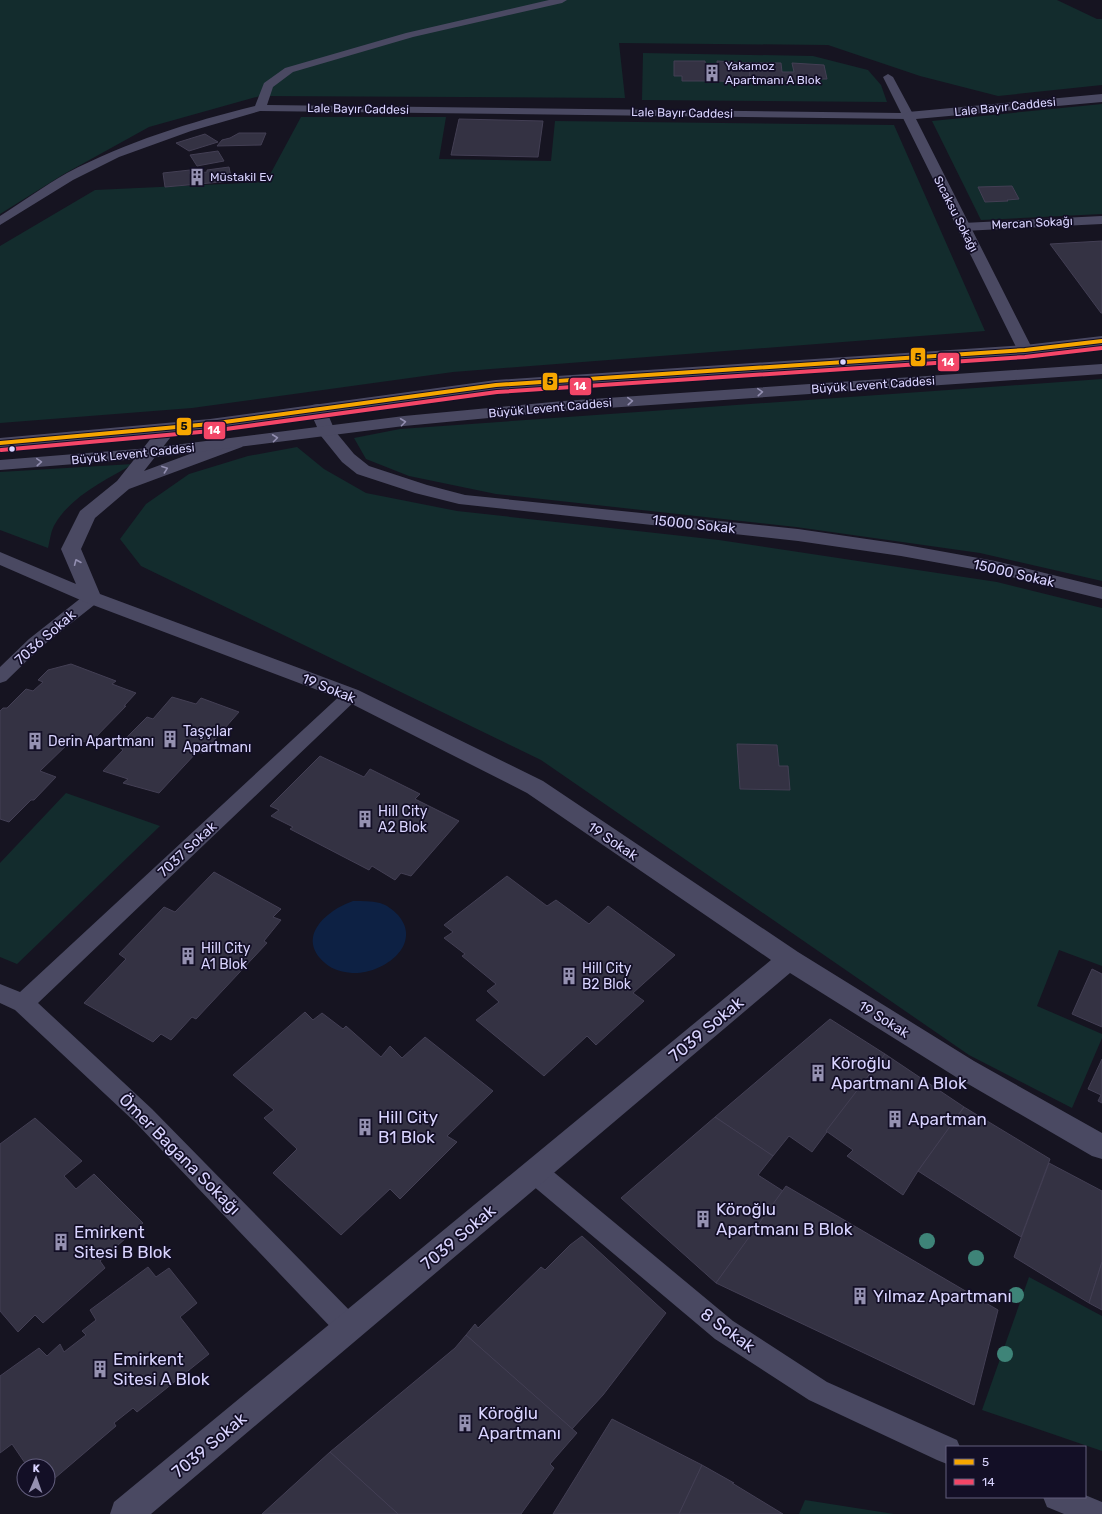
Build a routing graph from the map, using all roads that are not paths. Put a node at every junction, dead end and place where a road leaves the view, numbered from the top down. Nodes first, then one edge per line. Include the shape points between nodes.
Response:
1 (562, 0) edge
2 (888, 77) dead end
3 (1102, 98) edge
4 (260, 108) junction
5 (908, 116) junction
6 (1102, 220) edge
7 (0, 221) edge
8 (963, 227) junction
9 (1102, 341) edge
10 (1025, 350) junction
11 (1102, 369) edge
12 (318, 409) junction
13 (159, 429) junction
14 (327, 432) junction
15 (0, 443) edge
16 (236, 443) junction
17 (150, 453) junction
18 (0, 465) edge
19 (123, 485) junction
20 (0, 558) edge
21 (1102, 593) edge
22 (92, 598) junction
23 (0, 677) edge
24 (350, 696) junction
25 (789, 959) junction
26 (0, 993) edge
27 (24, 1003) junction
28 (1102, 1147) edge
29 (535, 1172) junction
30 (349, 1328) junction
31 (946, 1450) edge
32 (1059, 1498) edge
33 (126, 1514) edge
34 (1097, 1514) edge

1 - 4 lane via 410,35 288,70 268,85
2 - 5 lane, Sıcaksu Sokağı
3 - 5 street, Lale Bayır Caddesi
4 - 5 lane, Lale Bayır Caddesi
4 - 7 lane, Lale Bayır Caddesi via 208,121 140,144 70,177
5 - 8 street, Sıcaksu Sokağı
6 - 8 lane, Mercan Sokağı
8 - 10 street, Sıcaksu Sokağı
9 - 10 street, Büyük Levent Caddesi
10 - 12 street, Büyük Levent Caddesi via 496,385
14 -> 11 street, Büyük Levent Caddesi via 563,406
12 - 13 street, Büyük Levent Caddesi
12 - 14 street, 15000 Sokak
13 - 15 street, Büyük Levent Caddesi
13 - 17 street via 162,433 161,438
16 -> 14 street, Büyük Levent Caddesi
14 - 21 street, 15000 Sokak via 348,458 363,470 465,500 798,535 995,567
16 - 17 street, Büyük Levent Caddesi
19 -> 16 street
18 -> 17 street, Büyük Levent Caddesi
17 - 19 street
22 -> 19 street via 71,549 87,515
20 - 22 street, 19 Sokak
22 - 23 lane, 7036 Sokak via 35,643
22 - 24 street, 19 Sokak
24 - 25 street, 19 Sokak via 535,787
24 - 27 lane, 7037 Sokak
25 - 28 street, 19 Sokak via 964,1069
25 - 29 street, 7039 Sokak
26 - 27 lane, Ömer Bagana Sokağı
27 - 30 lane, Ömer Bagana Sokağı via 144,1116
29 - 30 street, 7039 Sokak
29 - 31 lane, 8 Sokak via 724,1330 818,1391
30 - 33 street, 7039 Sokak
32 - 34 lane

